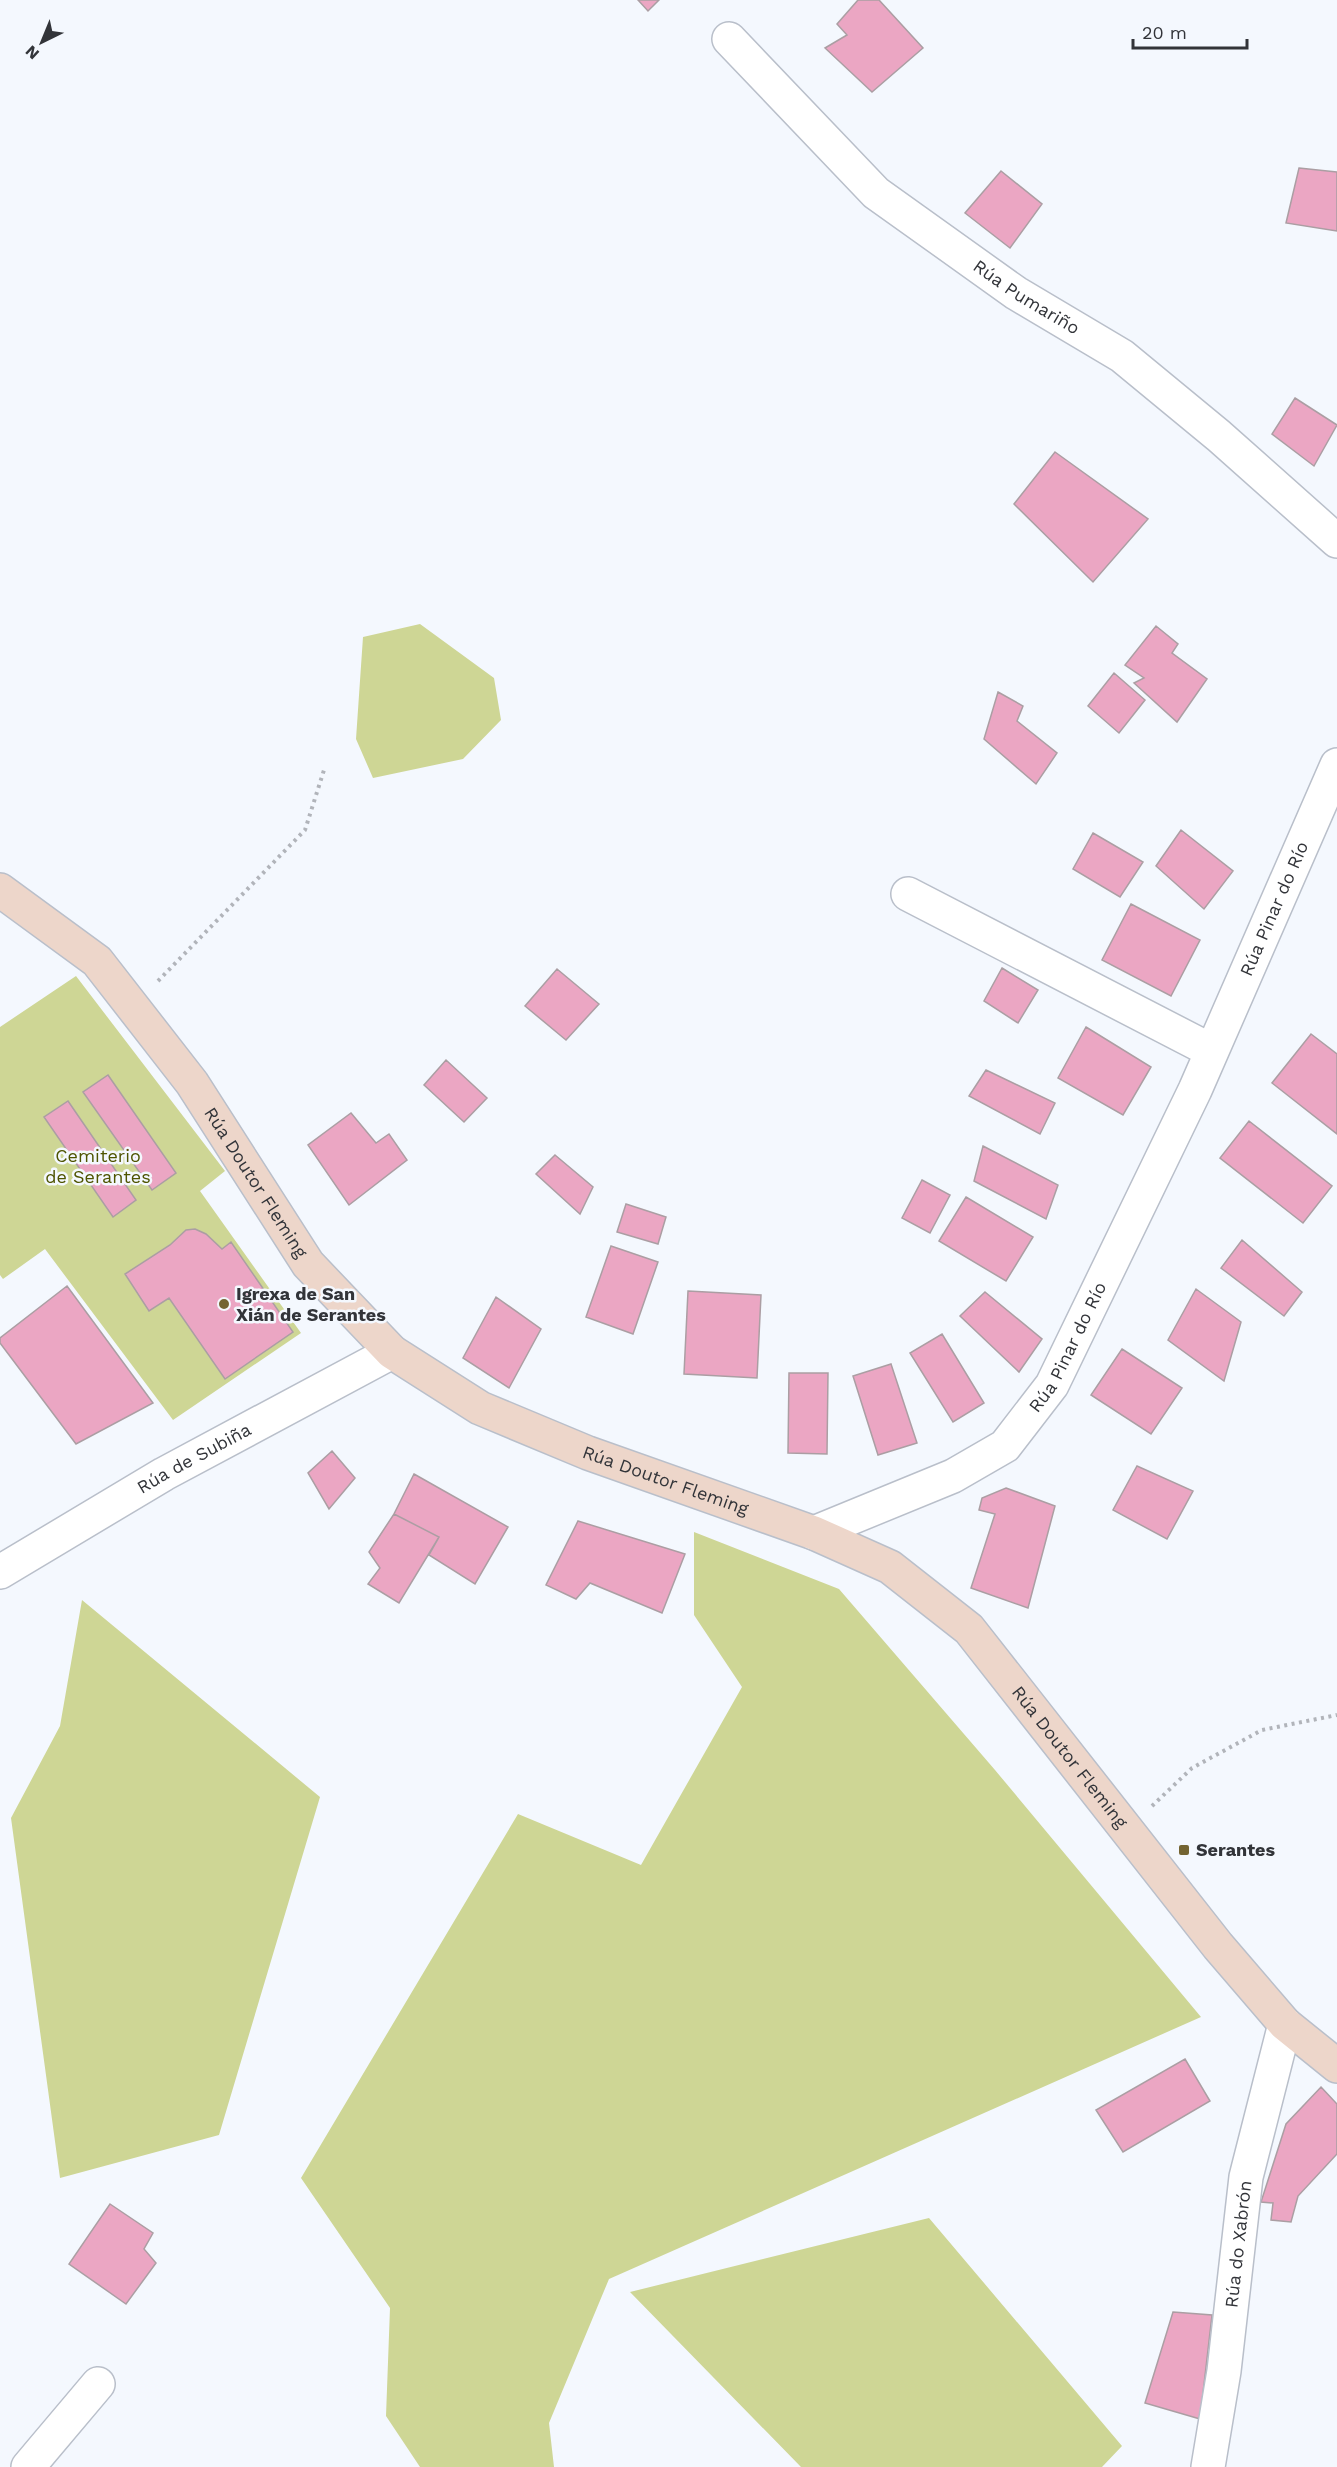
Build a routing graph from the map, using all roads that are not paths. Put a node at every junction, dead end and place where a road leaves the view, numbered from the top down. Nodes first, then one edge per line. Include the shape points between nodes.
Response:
1 (729, 39) dead end
2 (1337, 541) edge
3 (1337, 765) edge
4 (0, 890) edge
5 (908, 894) dead end
6 (1210, 1050) junction
7 (392, 1352) junction
8 (814, 1533) junction
9 (0, 1572) edge
10 (1285, 2024) junction
11 (1337, 2066) edge
12 (98, 2384) dead end
13 (28, 2467) edge
14 (1208, 2467) edge

1 - 2 street, Rúa Pumariño via 876,193 1016,294 1122,356
3 - 6 street, Rúa Pinar do Río
4 - 7 main road, Rúa Doutor Fleming via 97,961 192,1083 308,1264
5 - 6 street
6 - 8 street, Rúa Pinar do Río via 1195,1090 1052,1385 1005,1446 953,1476
7 - 8 main road, Rúa Doutor Fleming via 480,1408 588,1454
7 - 9 street, Rúa de Subiña via 164,1474
8 - 10 main road, Rúa Doutor Fleming via 890,1568 969,1629 1218,1946
10 - 11 main road, Rúa Doutor Fleming
10 - 14 street, Rúa do Xabrón via 1246,2177 1224,2371
12 - 13 street

